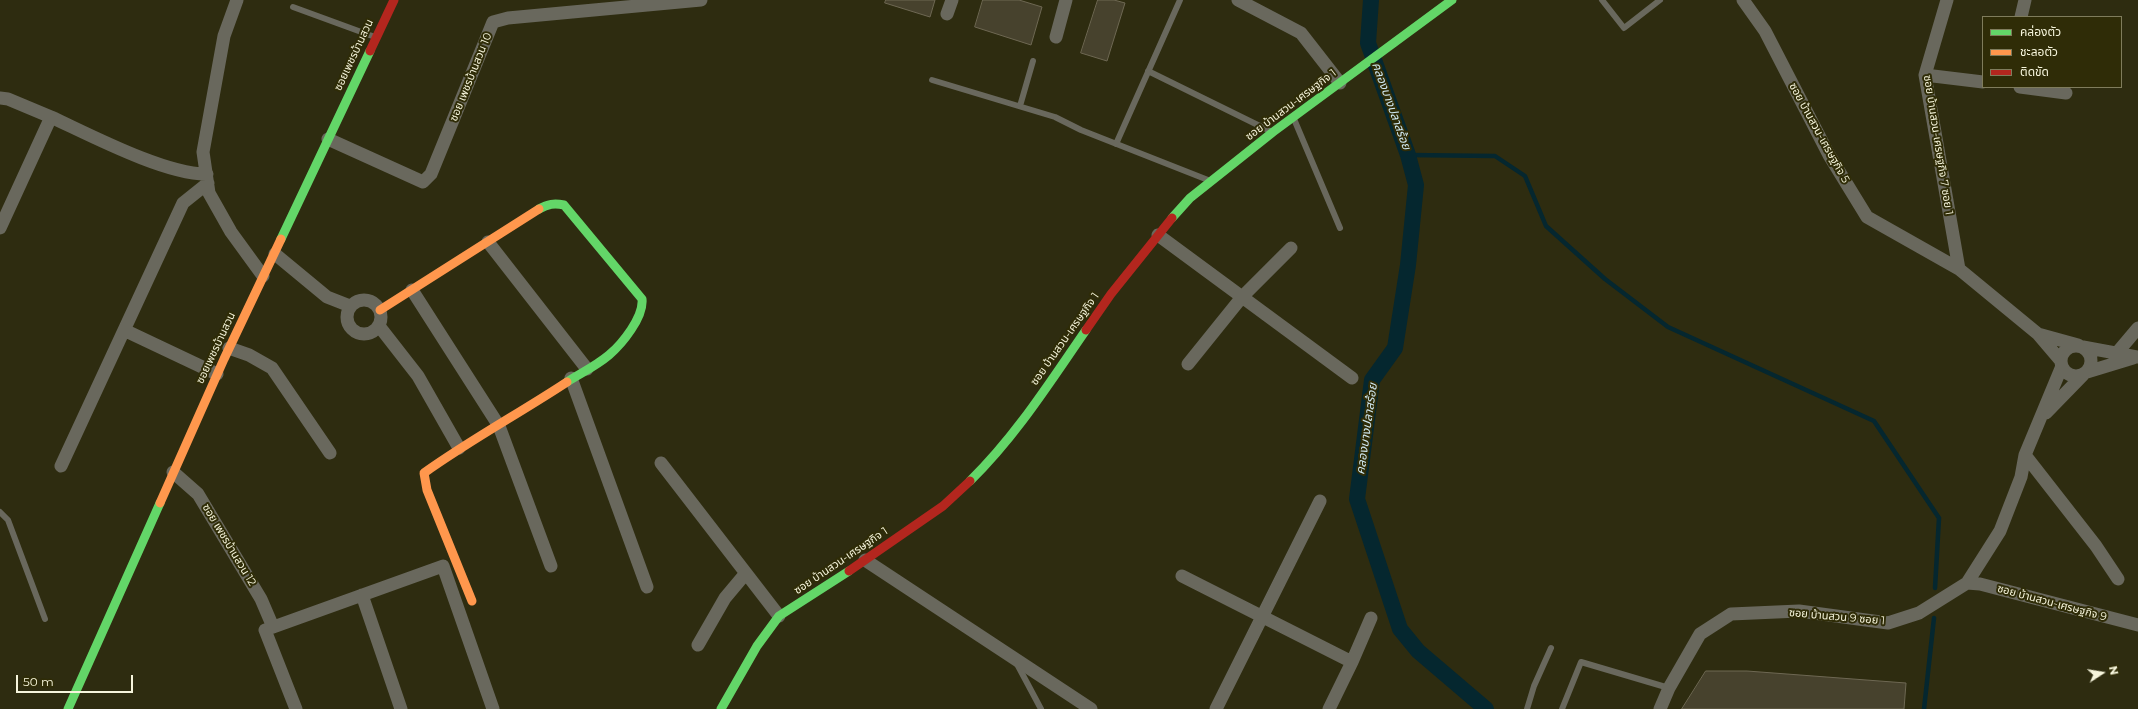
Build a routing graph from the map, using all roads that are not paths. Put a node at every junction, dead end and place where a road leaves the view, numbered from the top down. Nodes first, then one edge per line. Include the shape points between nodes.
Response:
1 (237, 0) edge
2 (394, 0) edge
3 (701, 0) edge
4 (952, 0) edge
5 (1066, 0) edge
6 (1180, 0) edge
7 (1238, 0) edge
8 (1452, 0) edge
9 (1602, 0) edge
10 (1660, 0) edge
11 (1743, 0) edge
12 (1947, 0) edge
13 (2024, 0) edge
14 (293, 7) dead end
15 (947, 14) dead end
16 (2021, 16) edge
17 (376, 37) junction
18 (1056, 38) dead end
19 (1033, 61) dead end
20 (1148, 71) junction
21 (1925, 75) junction
22 (932, 80) dead end
23 (1982, 82) edge
24 (1340, 83) junction
25 (2028, 88) edge
26 (2066, 93) dead end
27 (0, 98) edge
28 (1020, 106) junction
29 (51, 117) junction
30 (1293, 118) junction
31 (1273, 132) junction
32 (328, 139) junction
33 (1116, 144) junction
34 (207, 179) junction
35 (1211, 182) junction
36 (0, 228) edge
37 (1340, 228) dead end
38 (1158, 235) junction
39 (488, 242) junction
40 (1291, 248) dead end
41 (275, 254) junction
42 (1958, 269) junction
43 (263, 276) junction
44 (412, 290) junction
45 (1242, 298) junction
46 (350, 306) junction
47 (380, 310) junction
48 (379, 326) junction
49 (2138, 328) edge
50 (124, 330) junction
51 (2038, 334) junction
52 (2081, 346) junction
53 (229, 348) junction
54 (2116, 354) junction
55 (2136, 357) edge
56 (1188, 364) dead end
57 (2061, 364) junction
58 (587, 369) junction
59 (217, 374) junction
60 (2085, 374) junction
61 (571, 378) junction
62 (1352, 378) dead end
63 (2042, 417) junction
64 (499, 426) junction
65 (459, 448) junction
66 (330, 453) dead end
67 (2025, 455) junction
68 (661, 463) dead end
69 (61, 466) dead end
70 (174, 472) junction
71 (1320, 501) dead end
72 (0, 512) edge
73 (865, 560) junction
74 (552, 566) dead end
75 (746, 573) junction
76 (1182, 576) dead end
77 (2118, 579) dead end
78 (1966, 583) junction
79 (647, 587) dead end
80 (362, 595) junction
81 (472, 601) dead end
82 (1263, 615) junction
83 (779, 616) junction
84 (1371, 618) dead end
85 (45, 619) dead end
86 (2138, 625) edge
87 (273, 627) junction
88 (698, 645) dead end
89 (1551, 648) dead end
90 (1013, 658) junction
91 (1352, 662) junction
92 (1669, 688) junction
93 (68, 709) edge
94 (296, 709) edge
95 (402, 709) edge
96 (493, 709) edge
97 (721, 709) edge
98 (1041, 709) edge
99 (1091, 709) edge
100 (1216, 709) edge
101 (1329, 709) edge
102 (1527, 709) edge
103 (1562, 709) edge
104 (1660, 709) edge

1 - 34 street via 224,36 203,152
2 - 17 street, ซอยเพชรบ้านสวน
3 - 32 street, ซอย เพชรบ้านสวน 10 via 508,18 494,22 431,174 423,182
4 - 15 street
5 - 18 street
6 - 20 lane
7 - 24 street via 1301,33
8 - 24 street, ซอย บ้านสวน-เศรษฐกิจ 1
9 - 10 lane via 1624,28
11 - 42 street, ซอย บ้านสวน-เศรษฐกิจ 5 via 1765,31 1829,155 1867,217
12 - 21 street, ซอย บ้านสวน-เศรษฐกิจ 7 ซอย 1
13 - 16 street
14 - 17 lane
17 - 32 street, ซอยเพชรบ้านสวน
19 - 28 lane
20 - 31 lane
20 - 33 lane
21 - 23 street
21 - 42 street, ซอย บ้านสวน-เศรษฐกิจ 7 ซอย 1
22 - 28 lane
24 - 30 street, ซอย บ้านสวน-เศรษฐกิจ 1
25 - 26 street
27 - 29 street
28 - 33 lane via 1055,117
29 - 34 street via 149,160
29 - 36 street
30 - 31 street, ซอย บ้านสวน-เศรษฐกิจ 1
30 - 37 lane
31 - 35 street, ซอย บ้านสวน-เศรษฐกิจ 1
32 - 41 street, ซอยเพชรบ้านสวน
33 - 35 lane
34 - 43 street via 209,193 231,232
34 - 50 street via 183,203
35 - 38 street, ซอย บ้านสวน-เศรษฐกิจ 1 via 1190,198
38 - 45 street
38 - 73 street, ซอย บ้านสวน-เศรษฐกิจ 1 via 1111,294 1022,422 987,464 943,506
39 - 44 street
39 - 58 street
39 - 58 street via 546,205 556,203 564,206 642,299 643,307 637,322 609,355
40 - 45 street
41 - 43 street, ซอยเพชรบ้านสวน
41 - 46 street via 327,297
42 - 51 street, ซอย บ้านสวน-เศรษฐกิจ 5
43 - 53 street, ซอยเพชรบ้านสวน
44 - 47 street
44 - 64 street
45 - 56 street
45 - 62 street
46 - 47 street via 357,301 366,300 374,303
46 - 48 street via 347,314 348,323 353,330 361,334 370,333
47 - 48 street
48 - 65 street via 418,376
49 - 54 street
50 - 59 street
50 - 69 street
51 - 52 street
51 - 57 street
52 - 54 street
52 - 57 street via 2073,345 2064,351
52 - 60 street via 2088,350 2092,359
53 - 59 street, ซอยเพชรบ้านสวน
53 - 66 street via 249,355 272,368
54 - 55 street
55 - 60 street
57 - 60 street via 2064,371 2073,376
57 - 63 street, ซอย บ้านสวน 9 ซอย 1
58 - 61 street
59 - 70 street, ซอยเพชรบ้านสวน
60 - 63 street, ซอย บ้านสวน 9 ซอย 1
61 - 64 street
61 - 79 street
63 - 67 street, ซอย บ้านสวน 9 ซอย 1
64 - 65 street
64 - 74 street
65 - 81 street via 424,473 424,480
67 - 77 street via 2096,546
67 - 78 street, ซอย บ้านสวน 9 ซอย 1 via 2021,477 2000,531
68 - 75 street
70 - 87 street, ซอย เพชรบ้านสวน 12 via 198,494 261,600
70 - 93 street, ซอยเพชรบ้านสวน
71 - 82 street
72 - 85 lane via 8,520
73 - 83 street, ซอย บ้านสวน-เศรษฐกิจ 1
73 - 90 street
75 - 83 street
75 - 88 street via 725,598
76 - 82 street
78 - 86 street, ซอย บ้านสวน-เศรษฐกิจ 9 via 1980,584
78 - 92 street, ซอย บ้านสวน 9 ซอย 1 via 1919,613 1888,622 1798,611 1731,614 1700,634
80 - 87 street
80 - 95 street
80 - 96 street via 443,566
82 - 91 street
82 - 100 street
83 - 97 street, ซอย บ้านสวน-เศรษฐกิจ 1 via 757,646
84 - 91 street
87 - 94 street via 265,630
89 - 102 lane
90 - 98 lane via 1026,677
90 - 99 street
91 - 101 street
92 - 103 lane via 1581,662
92 - 104 street, ซอย บ้านสวน 9 ซอย 1

